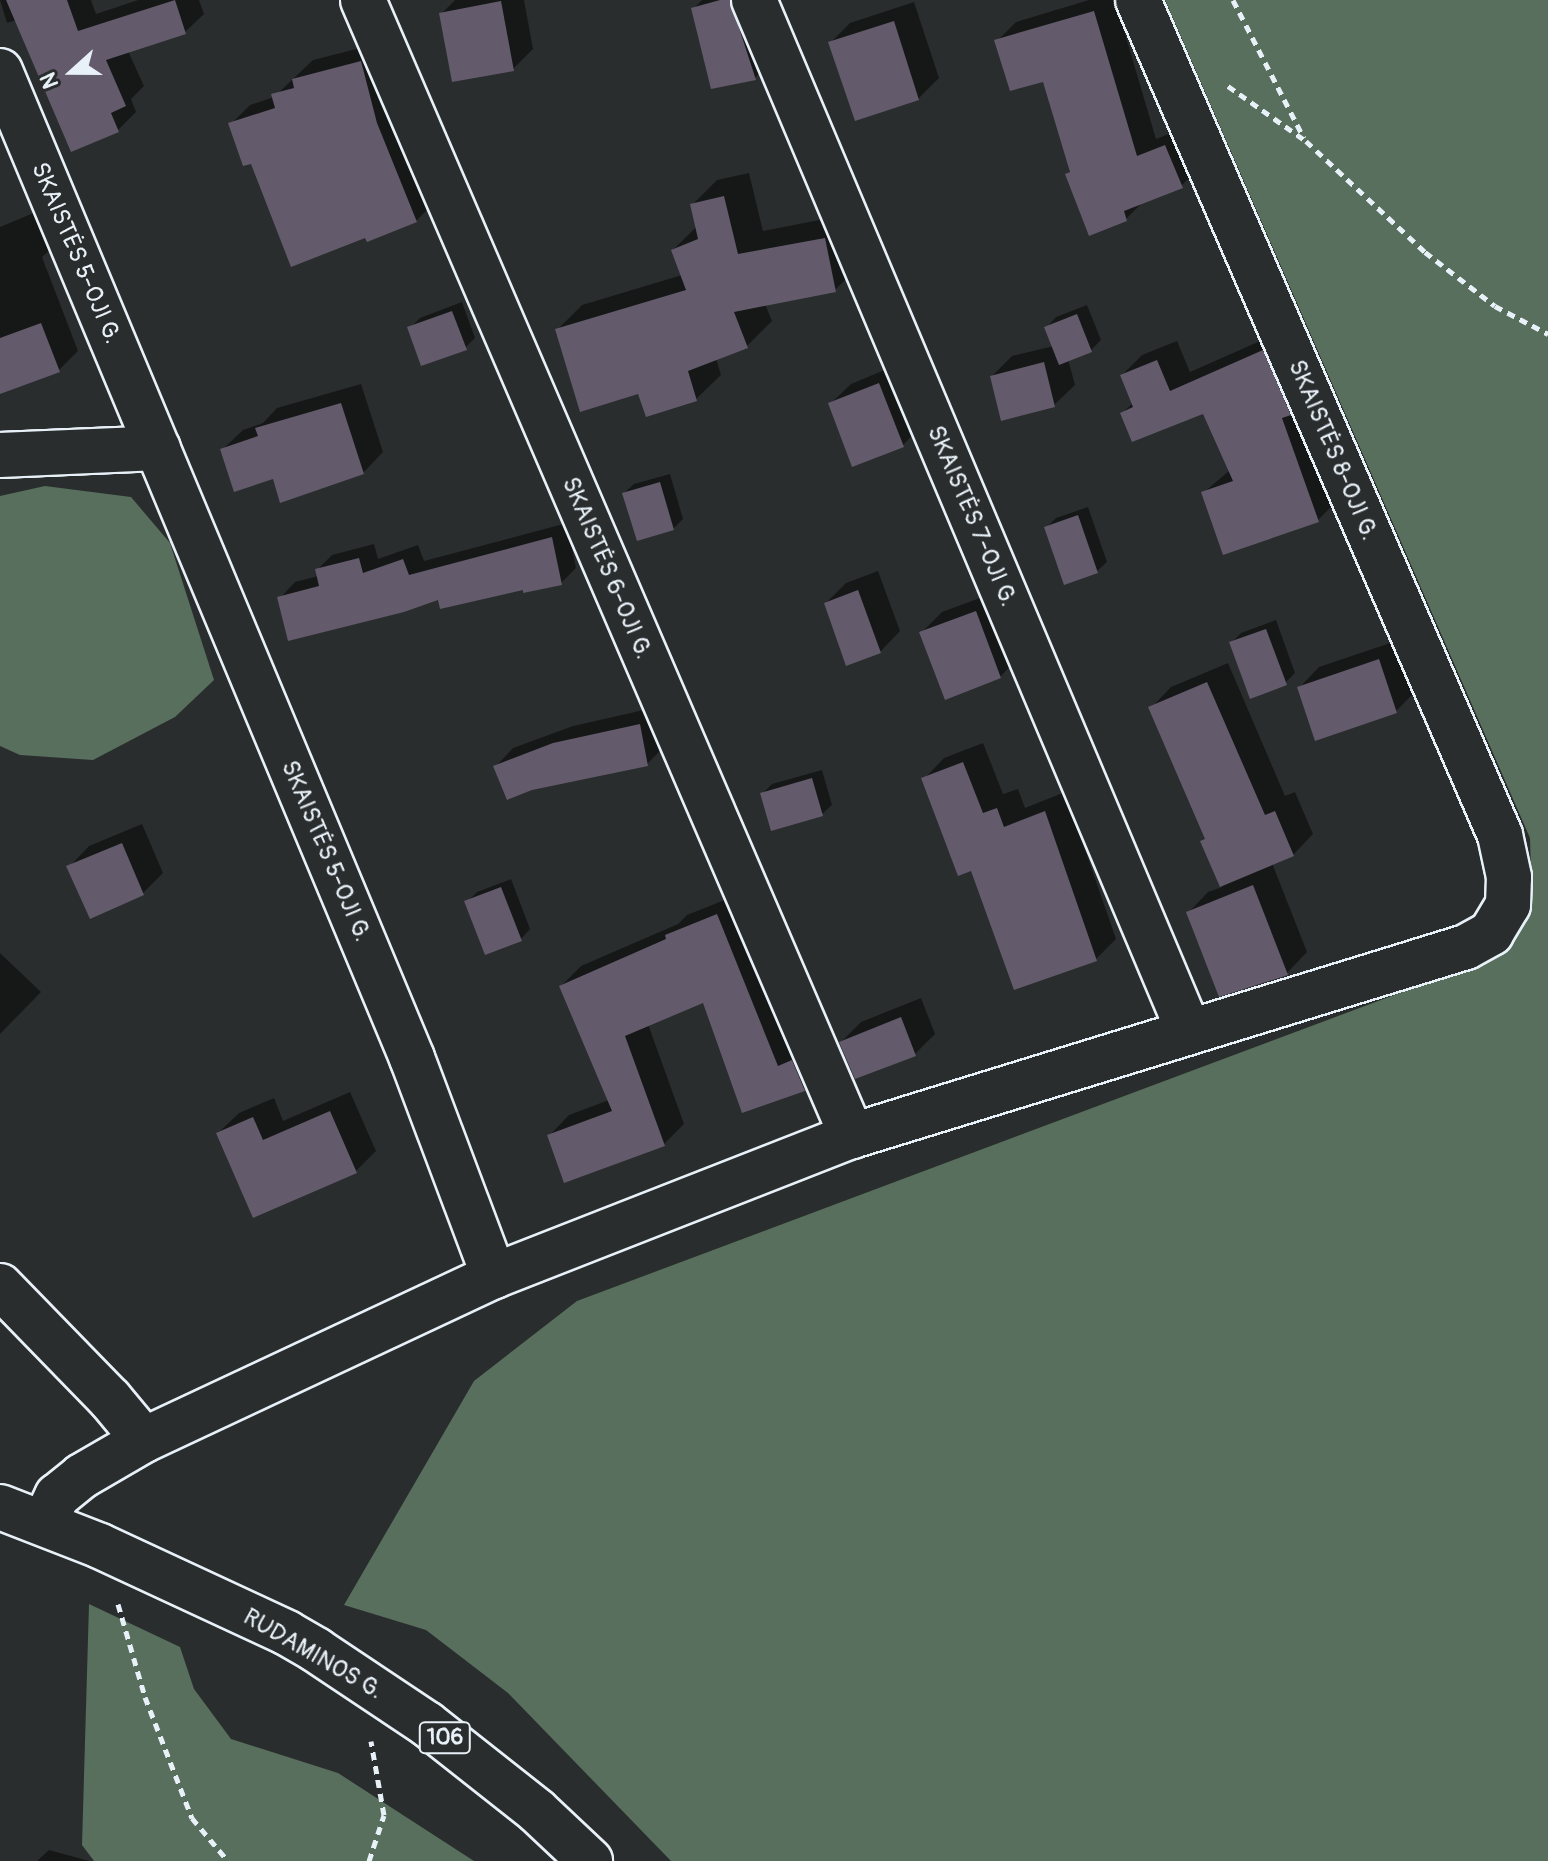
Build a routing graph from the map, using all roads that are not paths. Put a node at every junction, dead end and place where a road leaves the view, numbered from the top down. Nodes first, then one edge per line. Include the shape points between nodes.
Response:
1 (363, 0) edge
2 (754, 0) edge
3 (1138, 0) edge
4 (0, 71) edge
5 (158, 448) junction
6 (0, 455) edge
7 (1189, 1032) junction
8 (852, 1136) junction
9 (494, 1276) junction
10 (0, 1286) edge
11 (144, 1440) junction
12 (0, 1507) edge
13 (45, 1522) junction
14 (590, 1861) edge

1 - 8 street, SKAISTĖS 6-OJI G.
2 - 7 street, SKAISTĖS 7-OJI G.
3 - 7 street, SKAISTĖS 8-OJI G. via 1500,835 1509,877 1508,905 1491,933 1466,947
4 - 5 street, SKAISTĖS 5-OJI G.
5 - 6 street
5 - 9 street, SKAISTĖS 5-OJI G. via 412,1058
7 - 8 street
8 - 9 street
9 - 11 street
10 - 11 street
11 - 13 street via 57,1496
12 - 13 street, RUDAMINOS G. / 106
13 - 14 street, RUDAMINOS G. / 106 via 287,1633 361,1679 537,1811

